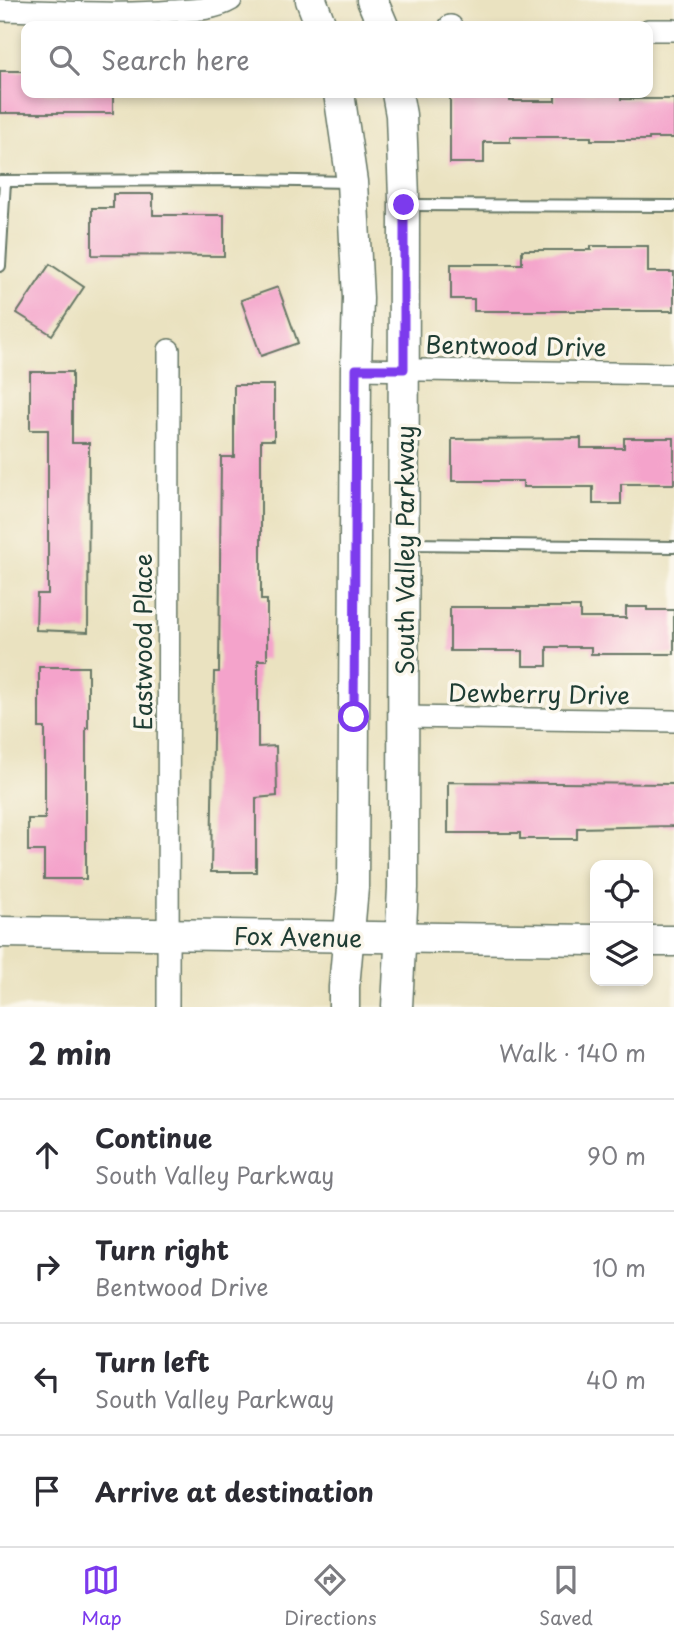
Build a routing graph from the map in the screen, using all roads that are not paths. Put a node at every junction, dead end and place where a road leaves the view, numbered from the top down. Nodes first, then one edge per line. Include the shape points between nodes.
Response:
1 (231, 0) edge
2 (311, 0) edge
3 (372, 0) edge
4 (0, 10) edge
5 (319, 21) edge
6 (381, 21) edge
7 (653, 30) edge
8 (674, 30) edge
9 (340, 98) edge
10 (398, 98) edge
11 (3, 181) edge
12 (352, 182) junction
13 (404, 205) junction
14 (674, 206) edge
15 (0, 266) edge
16 (169, 350) dead end
17 (356, 369) junction
18 (404, 369) junction
19 (674, 374) edge
20 (404, 544) junction
21 (674, 547) edge
22 (404, 717) junction
23 (674, 721) edge
24 (0, 932) edge
25 (168, 934) junction
26 (349, 936) junction
27 (401, 938) junction
28 (590, 940) edge
29 (653, 941) edge
30 (674, 942) edge
31 (168, 1007) edge
32 (344, 1007) edge
33 (397, 1007) edge

1 - 4 street via 200,9 143,14
2 - 5 main road
3 - 6 main road
7 - 8 street
9 - 12 main road, South Valley Parkway
10 - 13 main road, South Valley Parkway
11 - 12 lane
11 - 15 lane
12 - 17 main road, South Valley Parkway via 358,298
13 - 14 lane
13 - 18 main road, South Valley Parkway
16 - 25 street, Eastwood Place
17 - 18 street, Bentwood Drive
17 - 26 main road, South Valley Parkway
18 - 19 street, Bentwood Drive
18 - 20 main road, South Valley Parkway
20 - 21 lane
20 - 22 main road, South Valley Parkway
22 - 23 street, Dewberry Drive
22 - 27 main road, South Valley Parkway
24 - 25 main road, Fox Avenue
25 - 26 main road, Fox Avenue
25 - 31 street, Eastwood Place
26 - 27 main road, Fox Avenue
26 - 32 main road, South Valley Parkway
27 - 28 main road, Fox Avenue
27 - 33 main road, South Valley Parkway
29 - 30 main road

